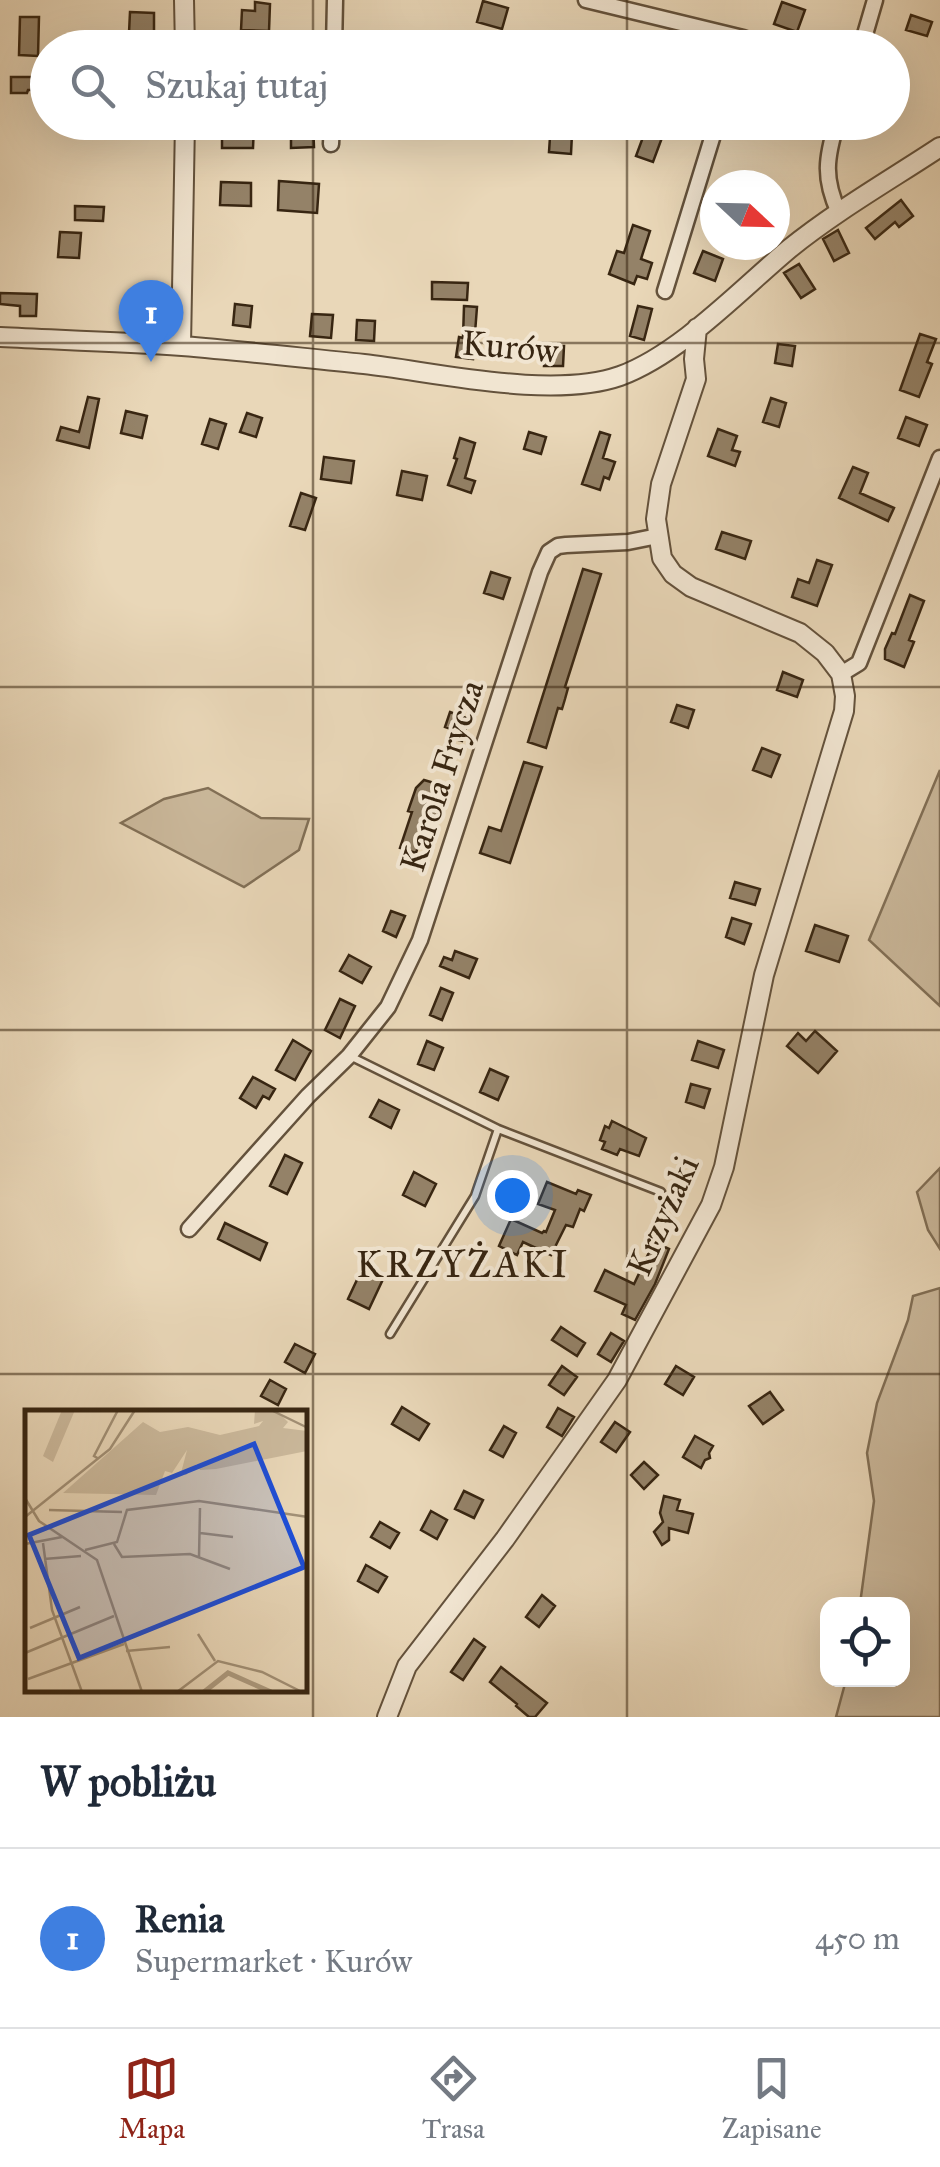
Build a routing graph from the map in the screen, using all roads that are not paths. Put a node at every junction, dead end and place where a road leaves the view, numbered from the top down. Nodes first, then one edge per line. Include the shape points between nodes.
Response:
1 (184, 0) edge
2 (335, 0) edge
3 (586, 0) edge
4 (875, 0) edge
5 (606, 2) edge
6 (185, 30) edge
7 (334, 30) edge
8 (698, 30) edge
9 (866, 30) edge
10 (186, 140) edge
11 (331, 140) edge
12 (711, 140) edge
13 (833, 140) edge
14 (331, 144) dead end
15 (940, 147) edge
16 (839, 213) junction
17 (665, 290) dead end
18 (697, 328) junction
19 (0, 337) edge
20 (181, 346) junction
21 (673, 346) junction
22 (694, 359) junction
23 (940, 458) edge
24 (658, 536) junction
25 (841, 674) junction
26 (349, 1056) junction
27 (498, 1129) junction
28 (661, 1192) dead end
29 (189, 1229) dead end
30 (390, 1334) dead end
31 (387, 1717) edge

1 - 6 street
2 - 7 street
3 - 5 street
4 - 9 street
5 - 8 street
10 - 20 street
11 - 14 street
12 - 17 street
13 - 16 street via 828,180
15 - 16 street, Kurów
16 - 18 street, Kurów
18 - 21 street, Kurów
18 - 22 street
19 - 20 street, Kurów
20 - 21 street, Kurów via 564,385 621,375
21 - 22 street
22 - 24 street via 696,379 661,484
23 - 25 street via 859,664
24 - 25 street via 673,574 800,633
24 - 26 street, Karola Frycza via 549,552 420,940 388,1007
25 - 31 street, Krzyżaki via 844,711 764,975 711,1206 617,1380 407,1666
26 - 27 lane
26 - 29 street, Karola Frycza
27 - 28 lane
27 - 30 lane via 475,1196

